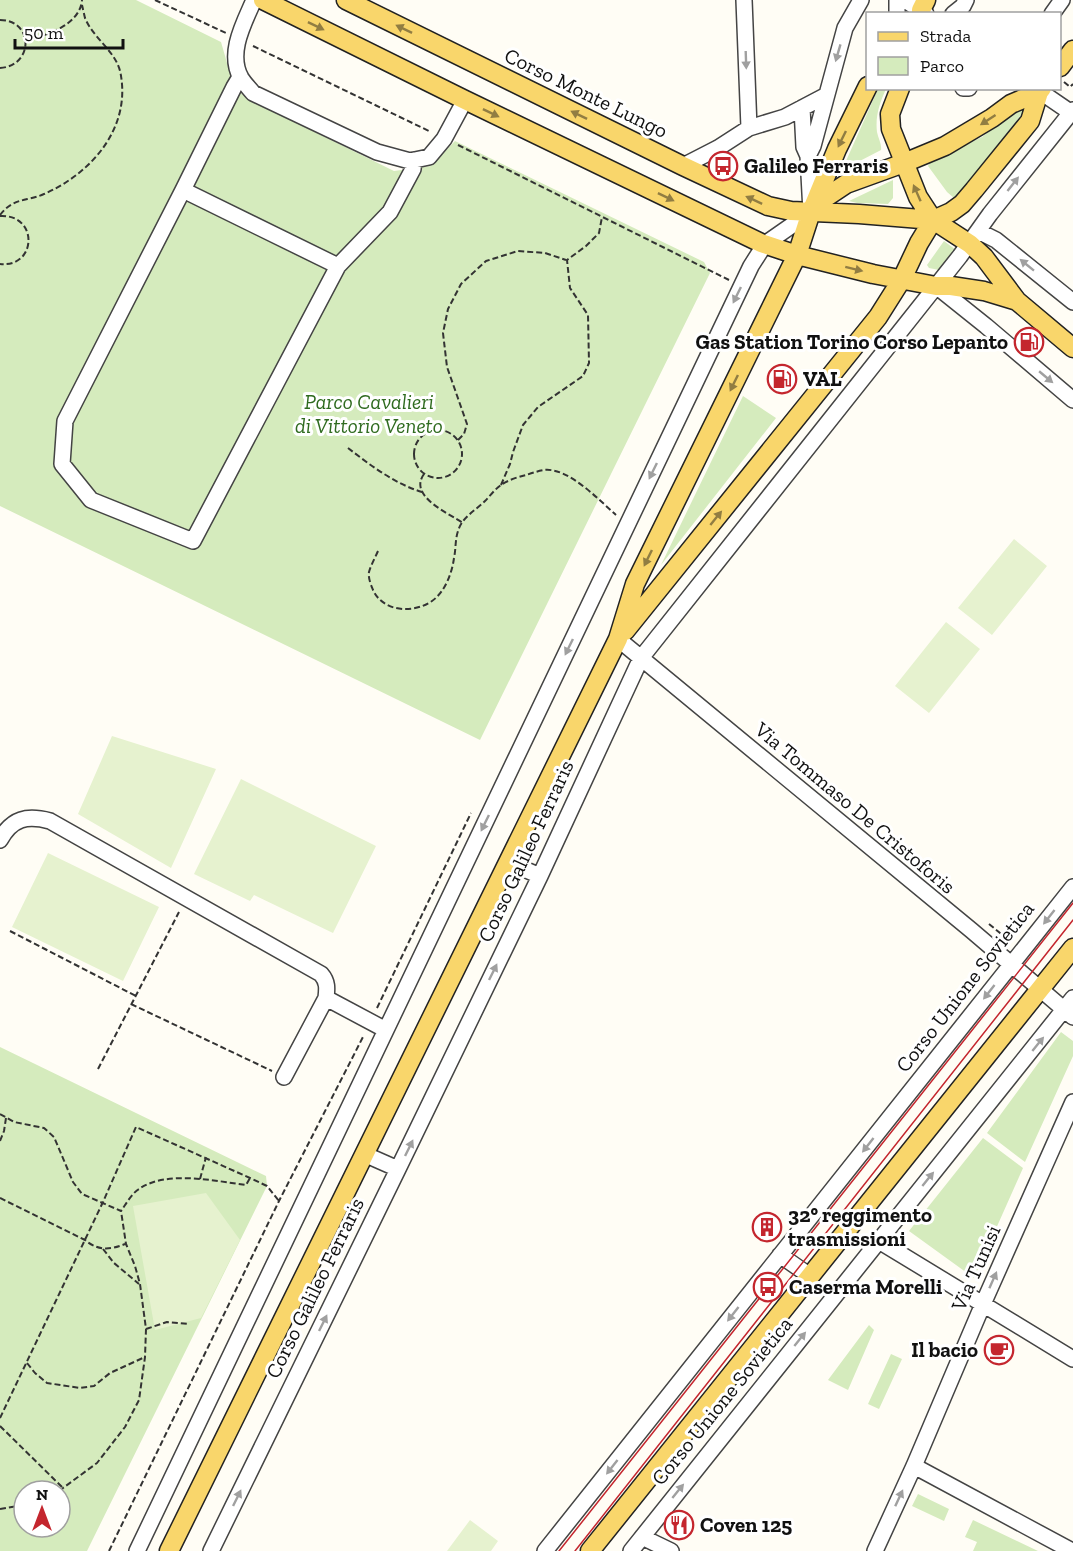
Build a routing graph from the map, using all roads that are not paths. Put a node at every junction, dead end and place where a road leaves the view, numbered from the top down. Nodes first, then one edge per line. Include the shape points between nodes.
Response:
1 (254, 0) edge
2 (263, 0) edge
3 (346, 0) edge
4 (861, 0) edge
5 (905, 0) edge
6 (966, 0) edge
7 (744, 1) edge
8 (922, 10) edge
9 (956, 12) edge
10 (1073, 50) edge
11 (1061, 65) edge
12 (240, 77) junction
13 (866, 88) edge
14 (899, 90) edge
15 (1039, 90) edge
16 (825, 96) junction
17 (465, 100) junction
18 (802, 108) junction
19 (1072, 112) edge
20 (749, 128) junction
21 (808, 156) junction
22 (414, 160) junction
23 (904, 164) junction
24 (683, 166) junction
25 (183, 190) junction
26 (811, 212) junction
27 (933, 220) junction
28 (974, 237) junction
29 (765, 244) junction
30 (797, 255) junction
31 (338, 266) junction
32 (902, 279) junction
33 (936, 286) junction
34 (1017, 301) junction
35 (1073, 302) edge
36 (1073, 348) edge
37 (1073, 400) edge
38 (618, 639) junction
39 (641, 657) junction
40 (2, 832) edge
41 (508, 862) junction
42 (540, 876) junction
43 (1073, 886) edge
44 (1073, 948) edge
45 (1011, 964) junction
46 (1040, 990) junction
47 (326, 998) junction
48 (1070, 1008) edge
49 (386, 1030) junction
50 (284, 1077) road end
51 (1073, 1102) edge
52 (364, 1154) junction
53 (398, 1169) junction
54 (879, 1241) junction
55 (780, 1255) junction
56 (810, 1276) junction
57 (983, 1304) junction
58 (1073, 1359) edge
59 (914, 1466) junction
60 (642, 1537) junction
61 (137, 1551) edge
62 (169, 1551) edge
63 (211, 1551) edge
64 (545, 1551) edge
65 (590, 1551) edge
66 (631, 1551) edge
67 (671, 1551) edge
68 (875, 1551) edge
69 (1072, 1551) edge

1 - 12 street via 236,48
2 -> 17 main road
24 -> 3 main road, Corso Monte Lungo
4 -> 16 street via 845,28
5 - 8 street
6 - 9 street
7 -> 20 street
10 - 11 main road
12 - 22 street via 253,93 377,152
12 - 25 street
13 -> 26 main road, Corso Galileo Ferraris
14 - 23 main road via 890,123
15 - 19 street
15 -> 23 main road via 945,146
15 - 27 main road via 1030,121 974,190 962,204
16 - 18 street
16 - 21 street
17 - 22 street via 444,139 429,157
17 -> 29 main road
18 - 20 street
18 - 21 street
28 -> 19 street, Corso Galileo Ferraris
20 - 24 street
21 - 26 street
22 - 31 street via 390,212
23 - 26 main road via 846,184
27 -> 23 main road
26 -> 24 main road, Corso Monte Lungo via 768,206
25 - 31 street
25 - 31 street via 65,421 62,464 91,500 193,541
26 - 27 main road, Corso Monte Lungo
26 - 29 street
26 - 30 main road, Corso Galileo Ferraris
27 - 28 main road
27 - 32 main road, Corso Galileo Ferraris
28 - 33 street, Corso Galileo Ferraris
28 - 34 main road
35 -> 28 street via 996,240
29 - 30 main road
29 -> 49 street via 740,287
30 -> 32 main road
30 -> 38 main road, Corso Galileo Ferraris via 635,584
32 - 33 main road
38 -> 32 main road, Corso Galileo Ferraris via 878,316
33 - 34 main road via 984,291
33 -> 37 street
33 - 39 street, Corso Galileo Ferraris
34 - 36 main road
38 - 39 street, Via Tommaso De Cristoforis
38 - 41 main road, Corso Galileo Ferraris
39 - 42 street, Corso Galileo Ferraris
39 - 45 street, Via Tommaso De Cristoforis
40 - 47 street via 25,818 50,820 321,974 328,988
41 - 42 street
41 - 52 main road, Corso Galileo Ferraris
53 -> 42 street, Corso Galileo Ferraris
43 -> 45 street, Corso Unione Sovietica
44 - 46 main road, Corso Unione Sovietica
45 - 46 street, Via Tommaso De Cristoforis
45 -> 55 street, Corso Unione Sovietica
46 - 48 street, Via Tommaso De Cristoforis
46 - 56 main road, Corso Unione Sovietica
47 - 49 street
47 - 50 street
54 -> 48 street, Corso Unione Sovietica
49 - 61 street
57 -> 51 street, Via Tunisi
52 - 53 street
52 - 62 main road, Corso Galileo Ferraris
63 -> 53 street, Corso Galileo Ferraris
54 - 57 street
60 -> 54 street, Corso Unione Sovietica
55 - 56 street
55 -> 64 street, Corso Unione Sovietica
56 - 65 main road, Corso Unione Sovietica
57 - 58 street
57 - 59 street, Via Tunisi
68 -> 59 street, Via Tunisi
59 - 69 street
60 - 66 street, Corso Unione Sovietica
60 - 67 street

